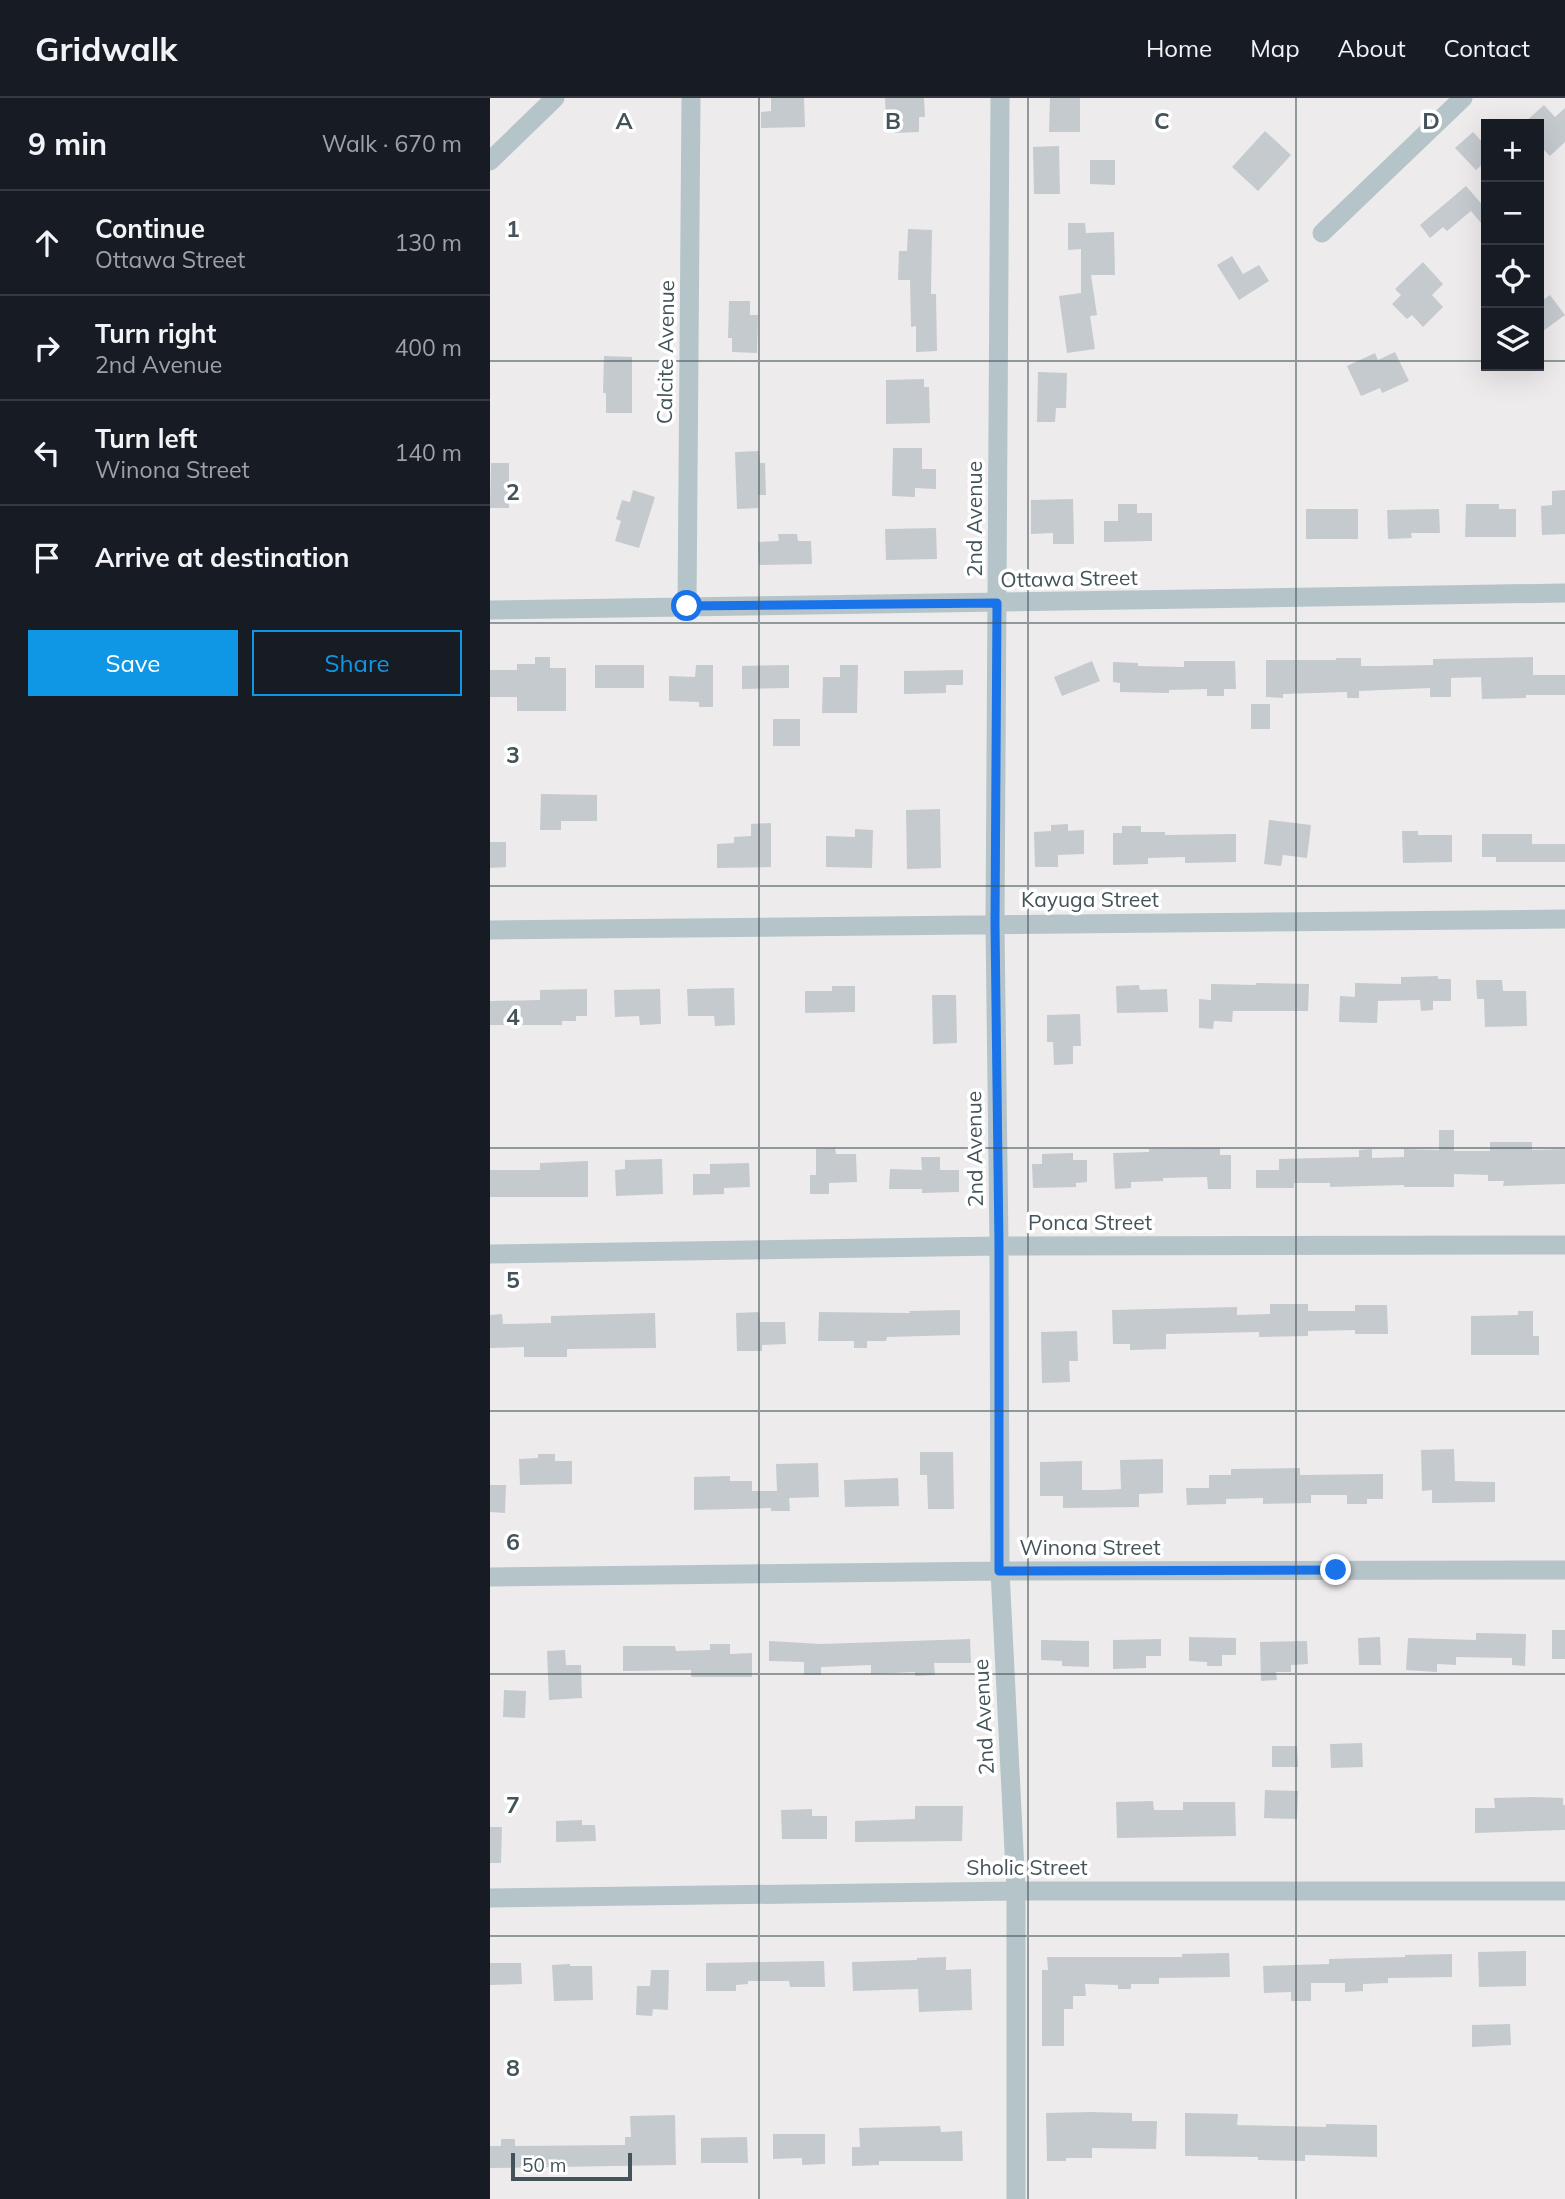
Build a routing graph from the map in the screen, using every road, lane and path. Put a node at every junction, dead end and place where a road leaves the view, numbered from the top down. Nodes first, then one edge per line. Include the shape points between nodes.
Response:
1 (555, 98) edge
2 (691, 98) edge
3 (1000, 98) edge
4 (1463, 98) edge
5 (490, 161) edge
6 (1322, 233) dead end
7 (1565, 593) edge
8 (997, 603) junction
9 (687, 606) junction
10 (490, 610) edge
11 (1565, 919) edge
12 (995, 924) junction
13 (490, 930) edge
14 (1565, 1245) edge
15 (999, 1246) junction
16 (490, 1254) edge
17 (1565, 1570) edge
18 (999, 1571) junction
19 (490, 1577) edge
20 (1016, 1891) junction
21 (1565, 1891) edge
22 (490, 1898) edge
23 (1016, 2199) edge

1 - 5 street
2 - 9 street, Calcite Avenue
3 - 8 street, 2nd Avenue
4 - 6 street
7 - 8 street, Ottawa Street
8 - 9 street, Ottawa Street
8 - 12 street, 2nd Avenue
9 - 10 street, Ottawa Street
11 - 12 street, Kayuga Street
12 - 13 street, Kayuga Street
12 - 15 street, 2nd Avenue
14 - 15 street, Ponca Street
15 - 16 street, Ponca Street
15 - 18 street, 2nd Avenue
17 - 18 street, Winona Street
18 - 19 street, Winona Street
18 - 20 street, 2nd Avenue
20 - 21 street, Sholic Street
20 - 22 street, Sholic Street
20 - 23 street, 2nd Avenue

